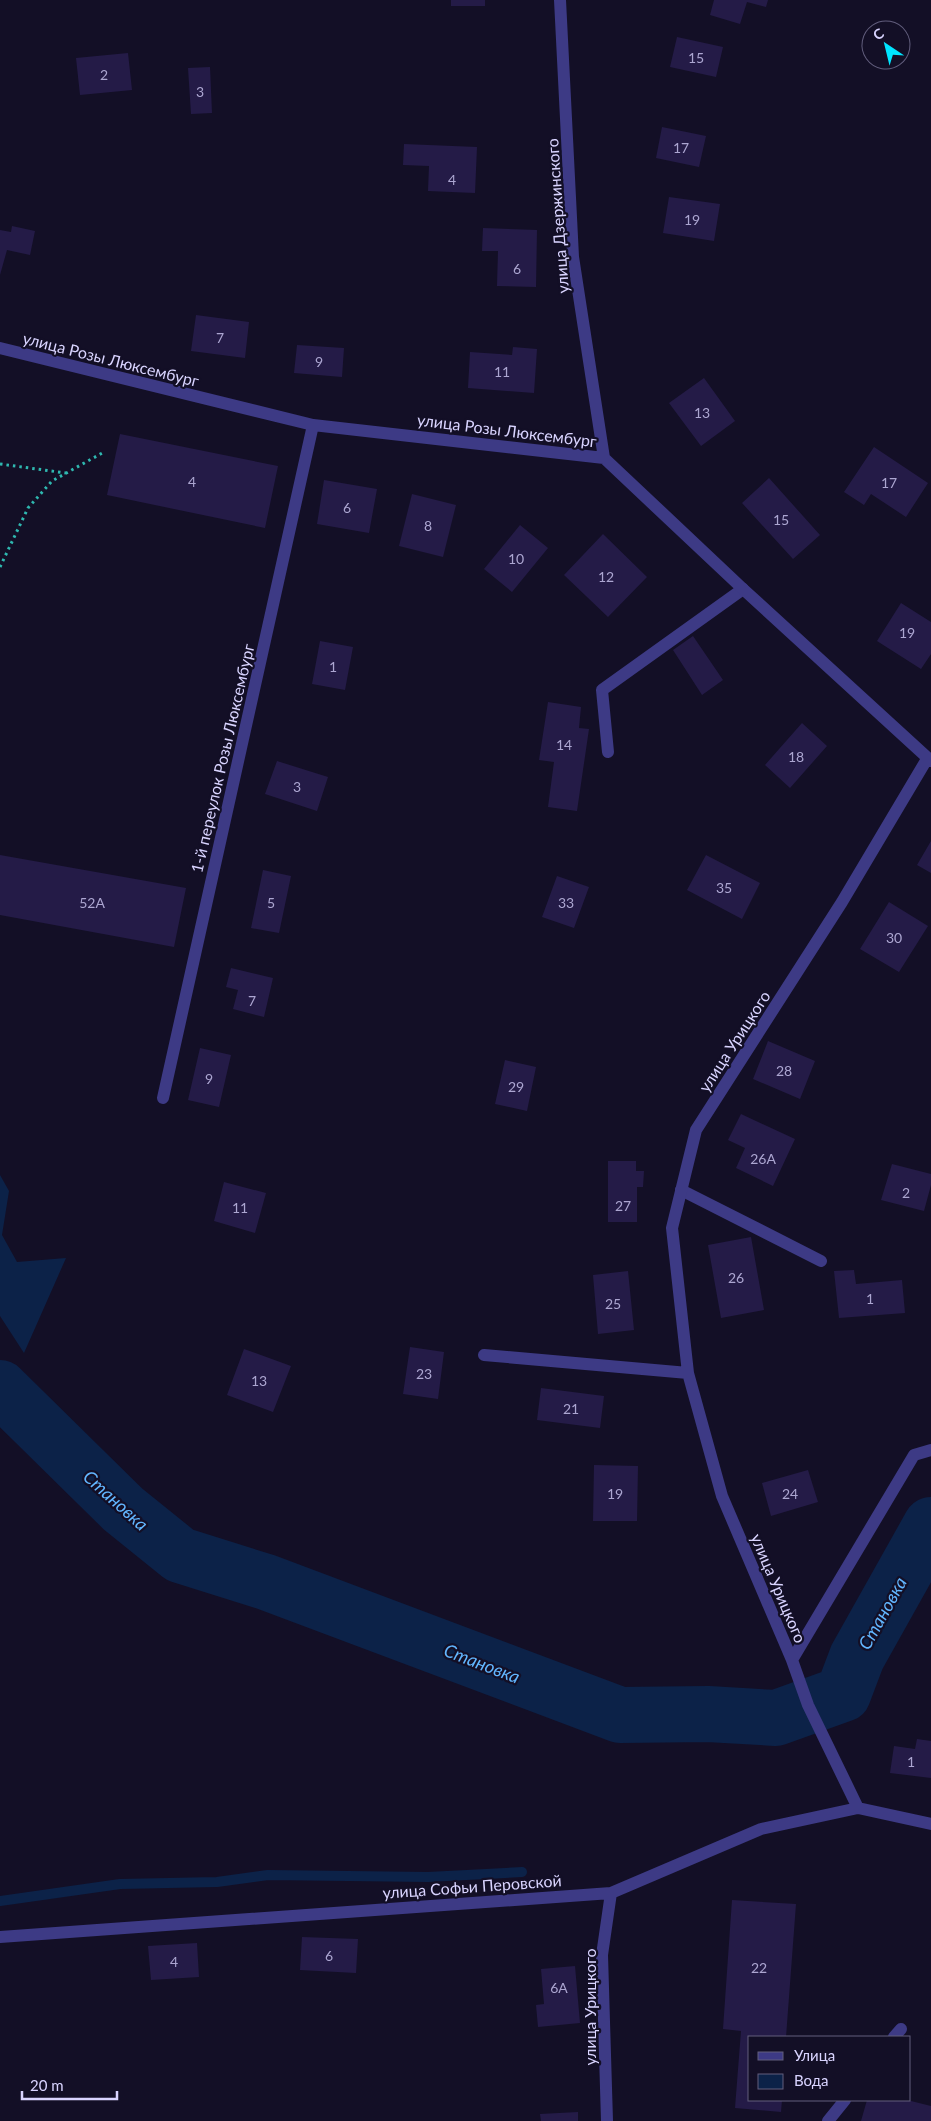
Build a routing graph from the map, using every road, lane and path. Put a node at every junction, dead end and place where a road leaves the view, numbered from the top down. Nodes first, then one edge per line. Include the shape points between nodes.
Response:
1 (560, 0) edge
2 (0, 348) edge
3 (313, 424) junction
4 (104, 452) dead end
5 (604, 458) junction
6 (0, 464) edge
7 (68, 473) junction
8 (0, 567) edge
9 (743, 589) junction
10 (608, 752) dead end
11 (929, 760) edge
12 (163, 1098) dead end
13 (682, 1190) junction
14 (821, 1261) dead end
15 (484, 1355) dead end
16 (688, 1373) junction
17 (931, 1450) edge
18 (792, 1660) junction
19 (858, 1808) junction
20 (931, 1824) edge
21 (611, 1892) junction
22 (0, 1937) edge
23 (844, 2101) edge
24 (607, 2121) edge
25 (828, 2121) edge

1 - 5 street, улица Дзержинского via 573,256
2 - 3 street, улица Розы Люксембург
3 - 5 street, улица Розы Люксембург
3 - 12 street, 1-й переулок Розы Люксембург
4 - 7 path
5 - 9 street, улица Розы Люксембург
6 - 7 path
7 - 8 path via 52,481 28,508
9 - 10 street via 602,690
9 - 11 street, улица Розы Люксембург
11 - 13 street, улица Урицкого via 696,1130
13 - 14 street
13 - 16 street, улица Урицкого via 672,1228
15 - 16 street
16 - 18 street, улица Урицкого via 722,1496
17 - 18 street via 914,1455
18 - 19 street, улица Урицкого via 808,1705
19 - 20 street, улица Софьи Перовской
19 - 21 street, улица Софьи Перовской via 761,1829
21 - 22 street, улица Софьи Перовской
21 - 24 street, улица Урицкого via 602,1955
23 - 25 street

